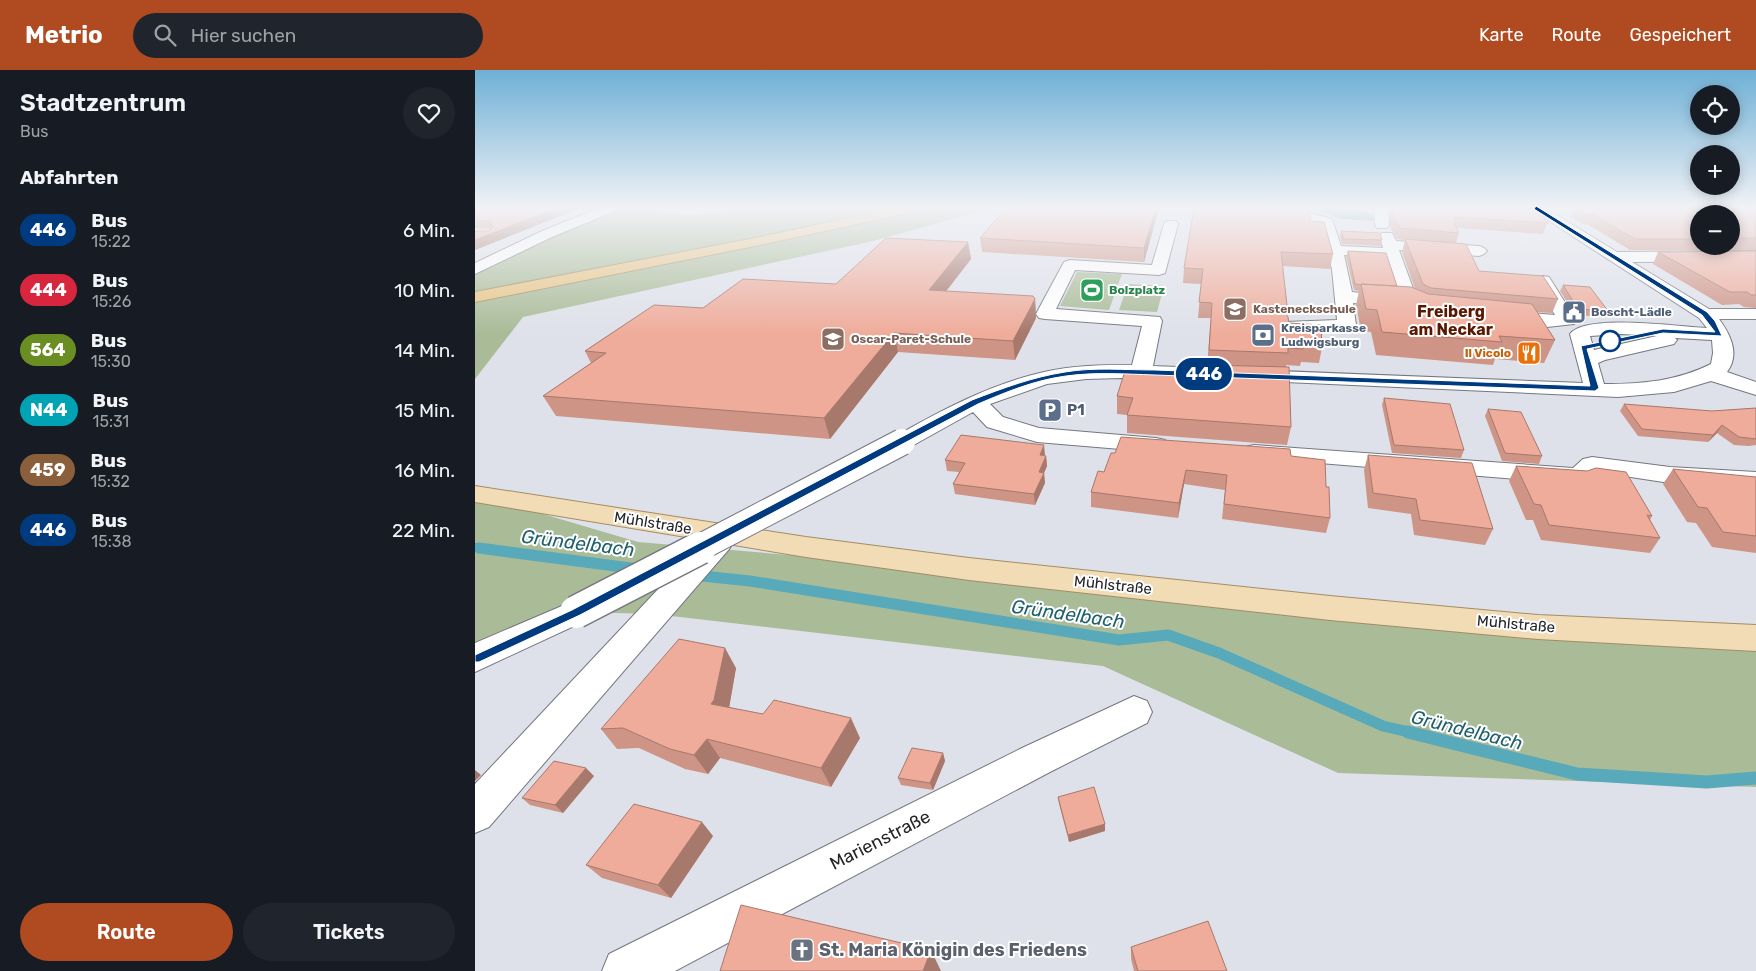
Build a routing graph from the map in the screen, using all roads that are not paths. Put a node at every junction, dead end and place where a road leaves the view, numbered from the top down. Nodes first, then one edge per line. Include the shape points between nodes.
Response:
1 (514, 250) edge
2 (647, 250) edge
3 (714, 250) edge
4 (1164, 250) edge
5 (1335, 250) edge
6 (1392, 250) edge
7 (1471, 250) edge
8 (1601, 250) edge
9 (1479, 251) dead end
10 (1756, 256) edge
11 (1613, 257) junction
12 (475, 269) edge
13 (1543, 281) edge
14 (475, 283) edge
15 (475, 297) edge
16 (1343, 297) junction
17 (1705, 314) junction
18 (1756, 314) edge
19 (1488, 315) edge
20 (1291, 326) edge
21 (1695, 332) junction
22 (1719, 335) junction
23 (1585, 354) junction
24 (1141, 372) junction
25 (1711, 374) junction
26 (1595, 388) junction
27 (1756, 388) edge
28 (975, 402) junction
29 (1181, 447) edge
30 (1229, 450) edge
31 (1756, 480) edge
32 (475, 494) edge
33 (718, 544) junction
34 (1756, 638) edge
35 (475, 658) edge
36 (1134, 712) dead end
37 (475, 813) edge
38 (626, 971) edge

1 - 12 street
2 - 14 highway
3 - 15 highway
4 - 24 street via 1159,270 1070,265 1045,314 1153,321
5 - 16 street via 1341,268
6 - 16 street via 1415,306
7 - 9 street
8 - 11 street
10 - 11 street
11 - 17 street
13 - 19 street via 1567,320
16 - 20 street via 1347,325 1328,334
17 - 18 street
17 - 22 street
21 - 22 street
21 - 23 street via 1598,355
21 - 23 street via 1663,331
22 - 25 street via 1724,358 1720,368
23 - 26 street
24 - 26 street
24 - 28 street via 1067,374 1041,379
25 - 26 street via 1693,381 1648,389
25 - 27 street
28 - 29 street via 995,422 1037,435
28 - 35 street, bridge via 576,612
30 - 31 street via 1579,476 1592,464 1670,475
32 - 33 main road, Mühlstraße
33 - 34 main road, Mühlstraße via 1538,627
33 - 37 street
36 - 38 street, Marienstraße

